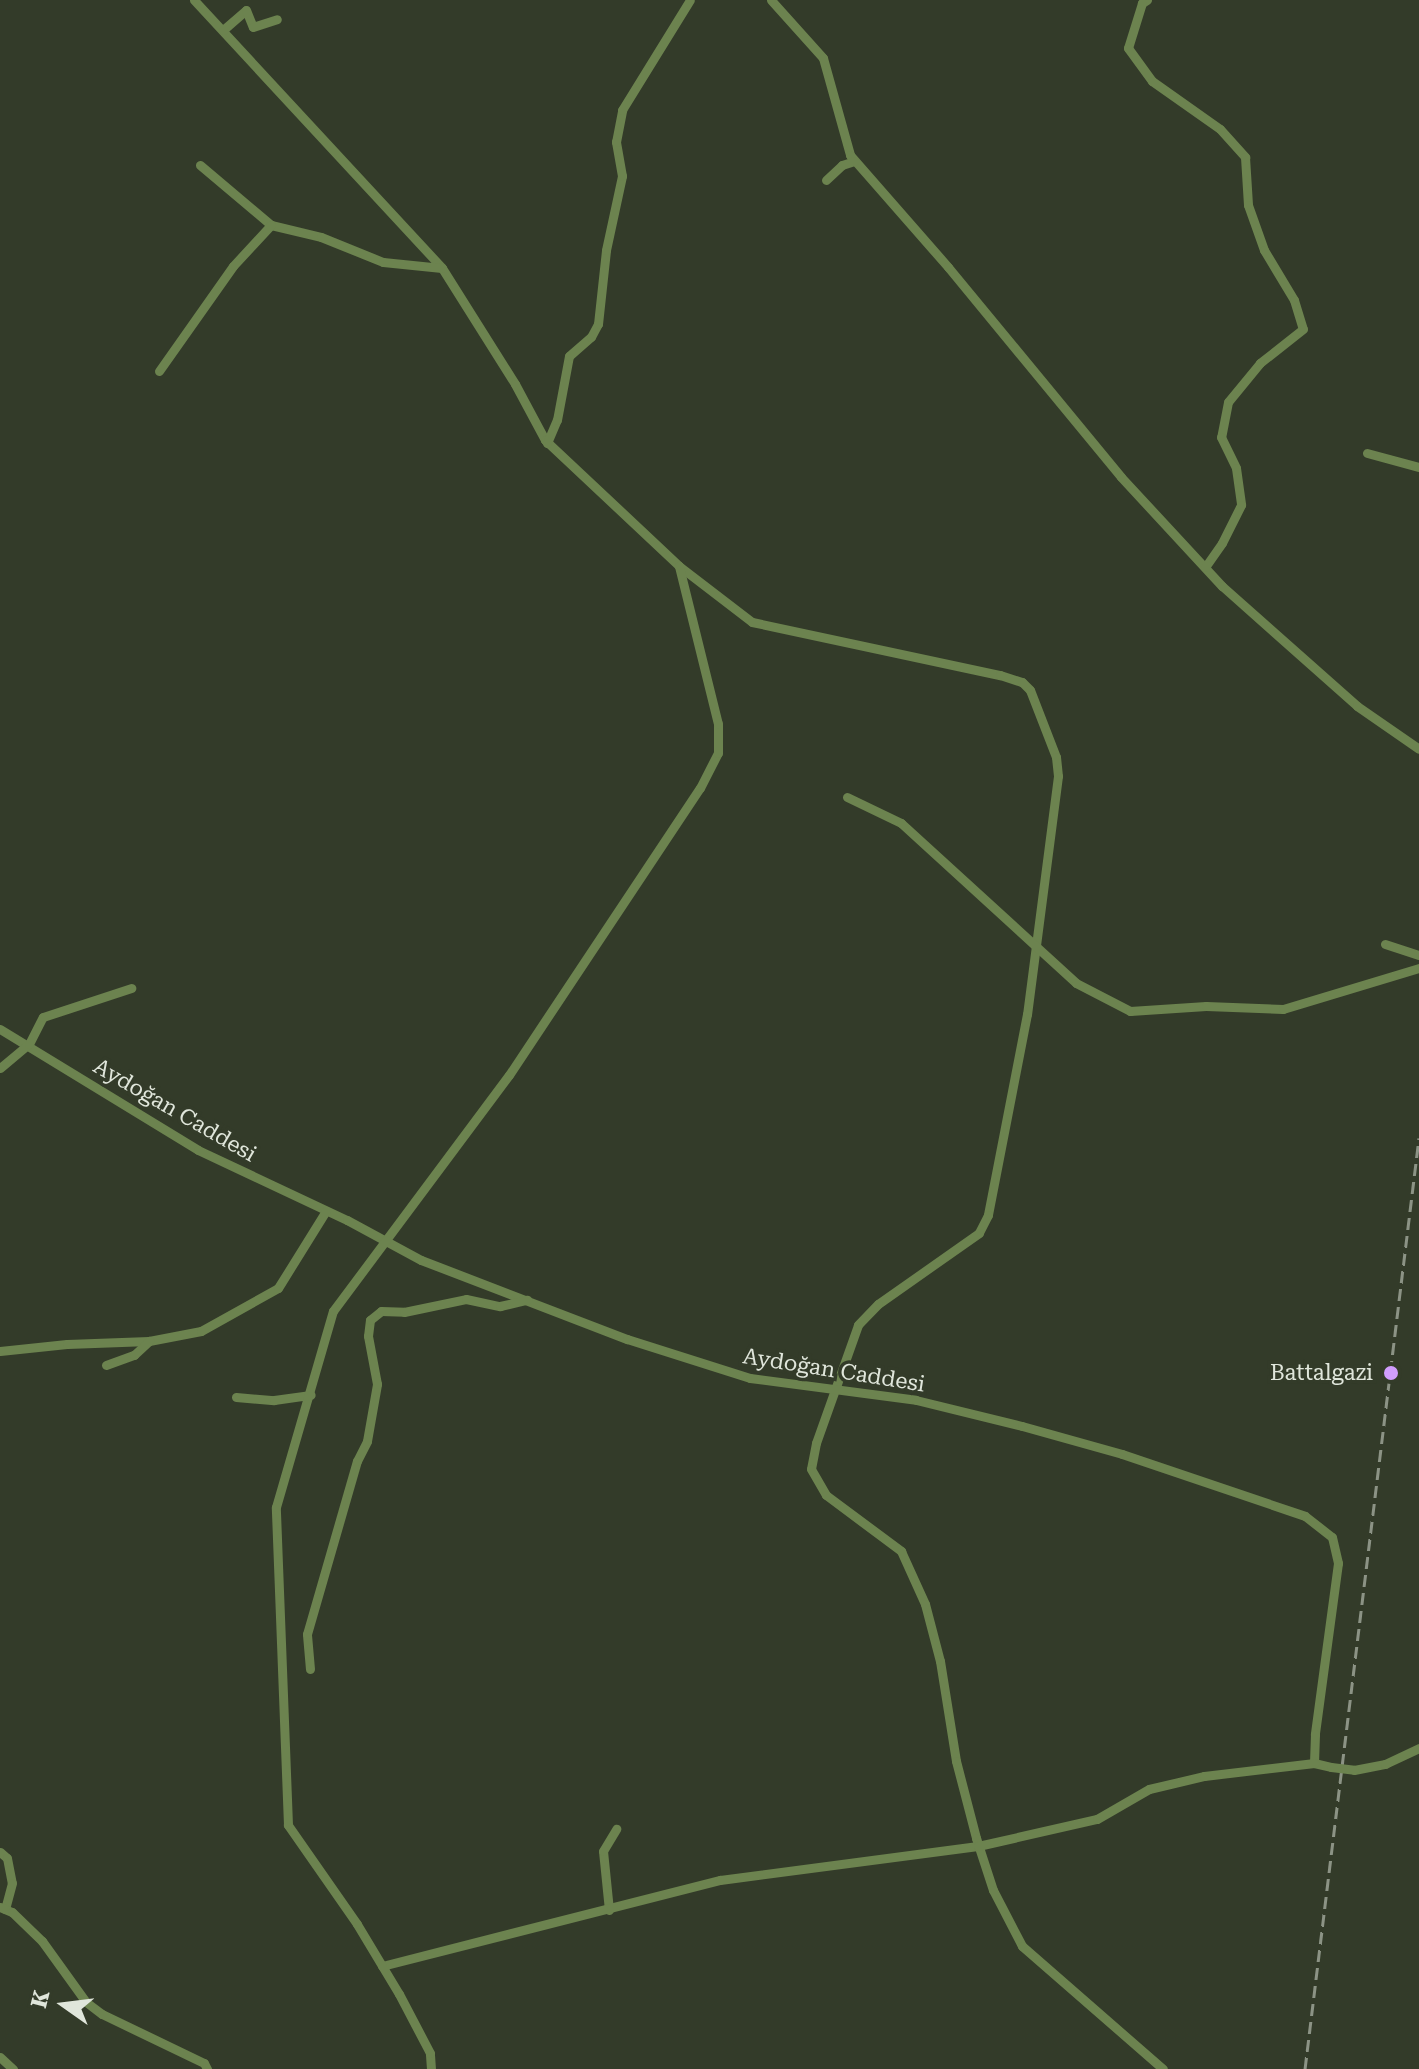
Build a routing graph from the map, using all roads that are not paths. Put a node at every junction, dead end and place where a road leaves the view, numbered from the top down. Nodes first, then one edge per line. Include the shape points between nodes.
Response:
1 (194, 0) edge
2 (690, 0) edge
3 (771, 0) edge
4 (1147, 0) edge
5 (277, 19) dead end
6 (223, 30) junction
7 (854, 161) junction
8 (200, 165) dead end
9 (826, 180) dead end
10 (271, 225) junction
11 (442, 268) junction
12 (159, 371) dead end
13 (547, 443) junction
14 (1367, 453) dead end
15 (1419, 467) edge
16 (679, 566) junction
17 (1205, 567) junction
18 (1419, 749) edge
19 (847, 797) dead end
20 (1385, 944) dead end
21 (1037, 946) junction
22 (1419, 955) edge
23 (1419, 968) edge
24 (131, 988) dead end
25 (0, 1029) edge
26 (29, 1044) junction
27 (0, 1068) edge
28 (326, 1211) junction
29 (383, 1240) junction
30 (527, 1300) junction
31 (149, 1341) junction
32 (0, 1351) edge
33 (106, 1365) dead end
34 (837, 1391) junction
35 (311, 1395) junction
36 (236, 1397) dead end
37 (310, 1669) dead end
38 (1419, 1748) edge
39 (1314, 1763) junction
40 (616, 1829) dead end
41 (978, 1846) junction
42 (0, 1852) edge
43 (2, 1908) edge
44 (609, 1910) junction
45 (382, 1966) junction
46 (0, 2057) edge
47 (13, 2069) edge
48 (207, 2069) edge
49 (431, 2069) edge
50 (1163, 2069) edge

1 - 6 street
2 - 13 street via 622,110 616,142 622,176 598,324 569,356 557,420
3 - 7 street via 823,58
4 - 17 street via 1128,48 1152,81 1220,129 1245,157 1248,205 1303,329 1260,363 1228,402 1221,437 1236,468 1241,505
5 - 6 street via 253,27 246,10
6 - 11 street
7 - 9 street
7 - 17 street via 1121,477
8 - 10 street
10 - 11 street via 321,237 383,262
10 - 12 street via 233,266
11 - 13 street
13 - 16 street
14 - 15 street
16 - 21 street via 752,622 1022,682 1030,690 1058,776
16 - 29 street via 718,724 718,753 517,1063 443,1168
17 - 18 street via 1357,706
19 - 21 street via 901,823
20 - 22 street
21 - 23 street via 1076,983 1130,1011 1206,1006 1283,1009
21 - 34 street via 988,1215 979,1233 878,1304 858,1325
24 - 26 street via 43,1017
25 - 26 street, Aydoğan Caddesi
26 - 27 street
26 - 28 street, Aydoğan Caddesi via 198,1150
28 - 29 street, Aydoğan Caddesi
28 - 31 street via 278,1288 201,1331
29 - 30 street, Aydoğan Caddesi
29 - 35 street via 333,1311
30 - 34 street, Aydoğan Caddesi via 750,1378
30 - 37 street via 500,1306 466,1299 404,1312 381,1311 370,1320 377,1384 367,1441 307,1634
31 - 32 street
31 - 33 street via 134,1355
34 - 39 street, Aydoğan Caddesi via 916,1400 1122,1454 1305,1516 1332,1537 1338,1563 1336,1598
34 - 41 street via 811,1469 826,1495 901,1551 925,1604
35 - 36 street via 274,1400
35 - 45 street via 276,1507 288,1825
38 - 39 street, bridge via 1385,1764 1354,1770
39 - 41 street via 1149,1789 1097,1819
40 - 44 street via 603,1851
41 - 44 street via 720,1880
41 - 50 street via 1022,1946
42 - 43 street via 7,1858 12,1883
43 - 48 street via 42,1941 86,2002
44 - 45 street
45 - 49 street via 430,2053
46 - 47 street

